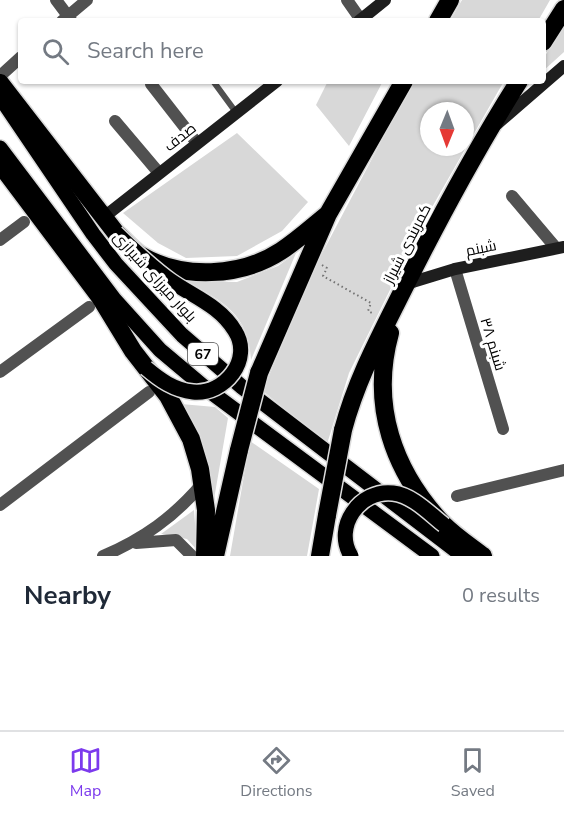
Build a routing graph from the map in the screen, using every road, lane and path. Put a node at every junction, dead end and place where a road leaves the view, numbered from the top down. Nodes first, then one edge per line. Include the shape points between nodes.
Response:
1 (56, 0) edge
2 (87, 0) edge
3 (347, 0) edge
4 (385, 0) edge
5 (450, 0) edge
6 (564, 9) edge
7 (66, 18) edge
8 (68, 18) edge
9 (359, 18) edge
10 (362, 18) edge
11 (440, 18) edge
12 (546, 37) edge
13 (18, 60) edge
14 (564, 66) edge
15 (0, 76) edge
16 (546, 82) edge
17 (0, 83) edge
18 (151, 84) dead end
19 (215, 84) edge
20 (273, 84) edge
21 (402, 84) edge
22 (517, 84) edge
23 (543, 84) edge
24 (0, 97) edge
25 (236, 111) junction
26 (115, 121) dead end
27 (485, 135) junction
28 (197, 143) junction
29 (0, 148) edge
30 (0, 164) edge
31 (159, 172) junction
32 (512, 196) dead end
33 (328, 214) junction
34 (104, 217) junction
35 (24, 222) dead end
36 (116, 233) junction
37 (0, 240) edge
38 (560, 247) edge
39 (309, 259) junction
40 (455, 268) junction
41 (403, 290) junction
42 (89, 307) dead end
43 (386, 322) junction
44 (146, 368) junction
45 (0, 372) edge
46 (149, 392) dead end
47 (503, 429) dead end
48 (564, 470) edge
49 (202, 484) junction
50 (457, 496) dead end
51 (0, 505) edge
52 (444, 525) junction
53 (132, 543) junction
54 (103, 556) edge
55 (192, 556) edge
56 (205, 556) edge
57 (215, 556) edge
58 (320, 556) edge
59 (351, 556) edge
60 (432, 556) edge
61 (463, 556) edge
62 (483, 556) edge

1 - 7 street
2 - 8 street
3 - 9 street
4 - 10 street
5 - 11 highway
6 - 12 highway
13 - 15 street
14 - 16 street
17 - 34 highway
18 - 28 street
19 - 25 lane
20 - 25 street, صدف
21 - 33 highway
22 - 27 highway, کمربندی شیراز
23 - 27 street
24 - 61 main road, بلوار میرزای شیرازی / 67 via 99,242 182,335 242,387
25 - 28 street, صدف
26 - 31 street
27 - 41 highway, کمربندی شیراز
28 - 31 street, صدف
29 - 60 main road, 67 via 114,299 160,350
30 - 44 highway via 100,297
31 - 34 street, صدف
32 - 38 street
33 - 36 highway via 281,251 235,270 185,270 162,264 139,254
33 - 39 highway
34 - 36 highway
35 - 37 street
36 - 44 main road, bridge via 154,269 224,314 240,346 233,374 211,391 174,388
38 - 40 street, شبنم
39 - 43 path via 327,268 323,276 371,303 368,311
39 - 57 highway, bridge via 260,373
40 - 41 street, شبنم
40 - 47 street, شبنم ۳۸
41 - 43 highway, کمربندی شیراز
41 - 52 highway via 384,354 386,416 393,447 405,473
42 - 45 street
43 - 58 highway, کمربندی شیراز, bridge via 360,377 343,430
44 - 49 highway via 168,396 191,439
46 - 51 street
48 - 50 street
49 - 53 street via 172,516
49 - 56 highway
52 - 59 main road, bridge via 408,498 392,493 375,495 358,504 350,515 346,538
52 - 62 highway
53 - 54 street
53 - 55 street via 176,540

